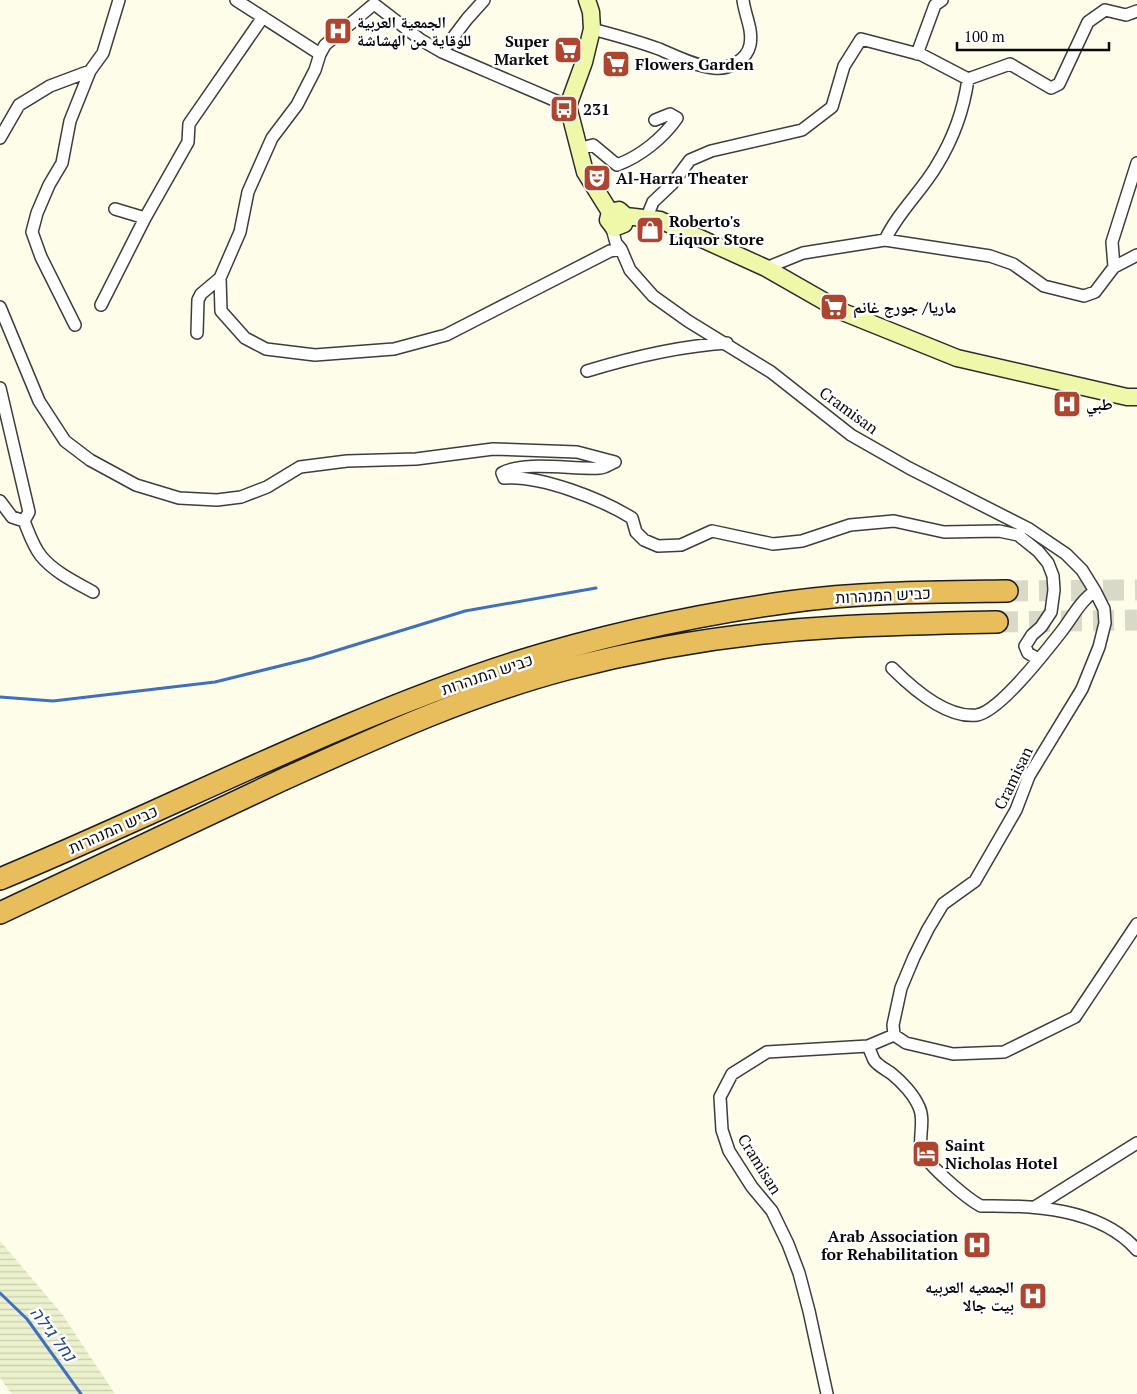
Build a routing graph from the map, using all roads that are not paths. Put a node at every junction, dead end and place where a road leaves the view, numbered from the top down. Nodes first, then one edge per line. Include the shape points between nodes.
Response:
1 (119, 0) edge
2 (236, 0) edge
3 (484, 0) edge
4 (587, 0) edge
5 (743, 0) edge
6 (942, 0) edge
7 (373, 2) edge
8 (1137, 11) edge
9 (264, 17) junction
10 (592, 29) junction
11 (442, 52) junction
12 (320, 54) junction
13 (917, 54) junction
14 (90, 71) junction
15 (968, 79) junction
16 (568, 106) junction
17 (656, 120) dead end
18 (0, 138) edge
19 (579, 150) junction
20 (1137, 163) edge
21 (116, 209) dead end
22 (145, 218) junction
23 (625, 225) junction
24 (885, 240) junction
25 (1137, 254) edge
26 (1114, 267) junction
27 (766, 268) junction
28 (220, 278) junction
29 (101, 305) dead end
30 (0, 307) edge
31 (75, 325) dead end
32 (196, 333) dead end
33 (727, 344) junction
34 (587, 371) dead end
35 (0, 388) edge
36 (1137, 397) edge
37 (0, 501) edge
38 (24, 521) junction
39 (1006, 591) tunnel mouth
40 (1095, 591) junction
41 (93, 592) dead end
42 (997, 622) tunnel mouth
43 (1038, 660) junction
44 (892, 668) dead end
45 (0, 879) edge
46 (0, 913) edge
47 (1137, 924) edge
48 (894, 1035) junction
49 (868, 1046) junction
50 (1137, 1143) edge
51 (1034, 1207) junction
52 (1137, 1250) edge
53 (827, 1394) edge

1 - 14 street via 103,53
2 - 9 street
3 - 11 street
4 - 10 street
5 - 10 street via 751,33 750,48 737,63 724,68 699,64 623,36
6 - 13 street via 934,5
7 - 11 street via 421,40
7 - 12 street
8 - 15 street via 1126,15 1106,10 1088,22 1059,84 1051,88 1010,64
9 - 12 street
9 - 22 street via 189,124 188,142
10 - 16 street
11 - 16 street
12 - 28 street via 297,105 272,138 248,192 240,232
13 - 15 street
13 - 23 street via 861,39 844,66 832,108 802,130 711,151 690,160 672,184
14 - 18 street via 50,86 19,105
14 - 31 street via 70,121 62,163 49,185 32,232
15 - 24 street via 965,100 937,165 891,226
16 - 19 street
17 - 19 street via 670,114 677,118 656,140 626,162 617,165 592,145
19 - 23 street via 584,172
20 - 26 street via 1112,242
21 - 22 street
22 - 29 street
23 - 27 street via 660,220
23 - 28 street via 610,251 446,335 394,349 315,355 266,349 245,338 221,311
23 - 33 street, Cramisan via 630,270 653,296
24 - 26 street via 990,256 1013,264 1044,286 1084,296 1095,292
24 - 27 street via 803,253
25 - 26 street
27 - 36 street via 842,312 957,358
28 - 32 street via 198,300
30 - 43 street via 39,401 65,441 90,460 136,485 178,498 217,500 241,497 267,487 300,467 347,461 416,459 493,449 576,452 615,462 602,468 525,468 502,473 504,478 517,477 556,485 618,509 632,518 636,532 644,540 658,546 682,546 712,531 773,544 802,541 850,525 894,521 944,532 999,531 1018,535 1027,541 1048,563 1053,576 1051,612 1025,646
33 - 34 street via 638,356
33 - 40 street, Cramisan via 771,372 851,435 1029,529 1066,554 1082,570
35 - 38 street via 29,512
37 - 38 street via 12,517
38 - 41 street via 42,558 64,576
39 - 45 highway, כביש המנהרות via 919,592 791,602 708,615 581,644 515,663 372,715
40 - 43 street via 1083,600
40 - 48 street, Cramisan via 1104,609 1105,624 1082,689 1029,776 1016,810 975,880 943,904 928,929 901,988
42 - 46 highway, כביש המנהרות via 840,627 758,634 670,646 570,668 502,688 390,731
43 - 44 street via 1002,700 977,715 952,712 939,706
47 - 48 street via 1075,1017 1004,1052 953,1054 906,1043
48 - 49 street, Cramisan
49 - 51 street via 875,1061 901,1082 920,1107 921,1151 940,1174 981,1206
49 - 53 street, Cramisan via 767,1052 732,1074 720,1097 722,1130 729,1151 772,1211 799,1273
50 - 51 street
51 - 52 street via 1070,1213 1106,1226

